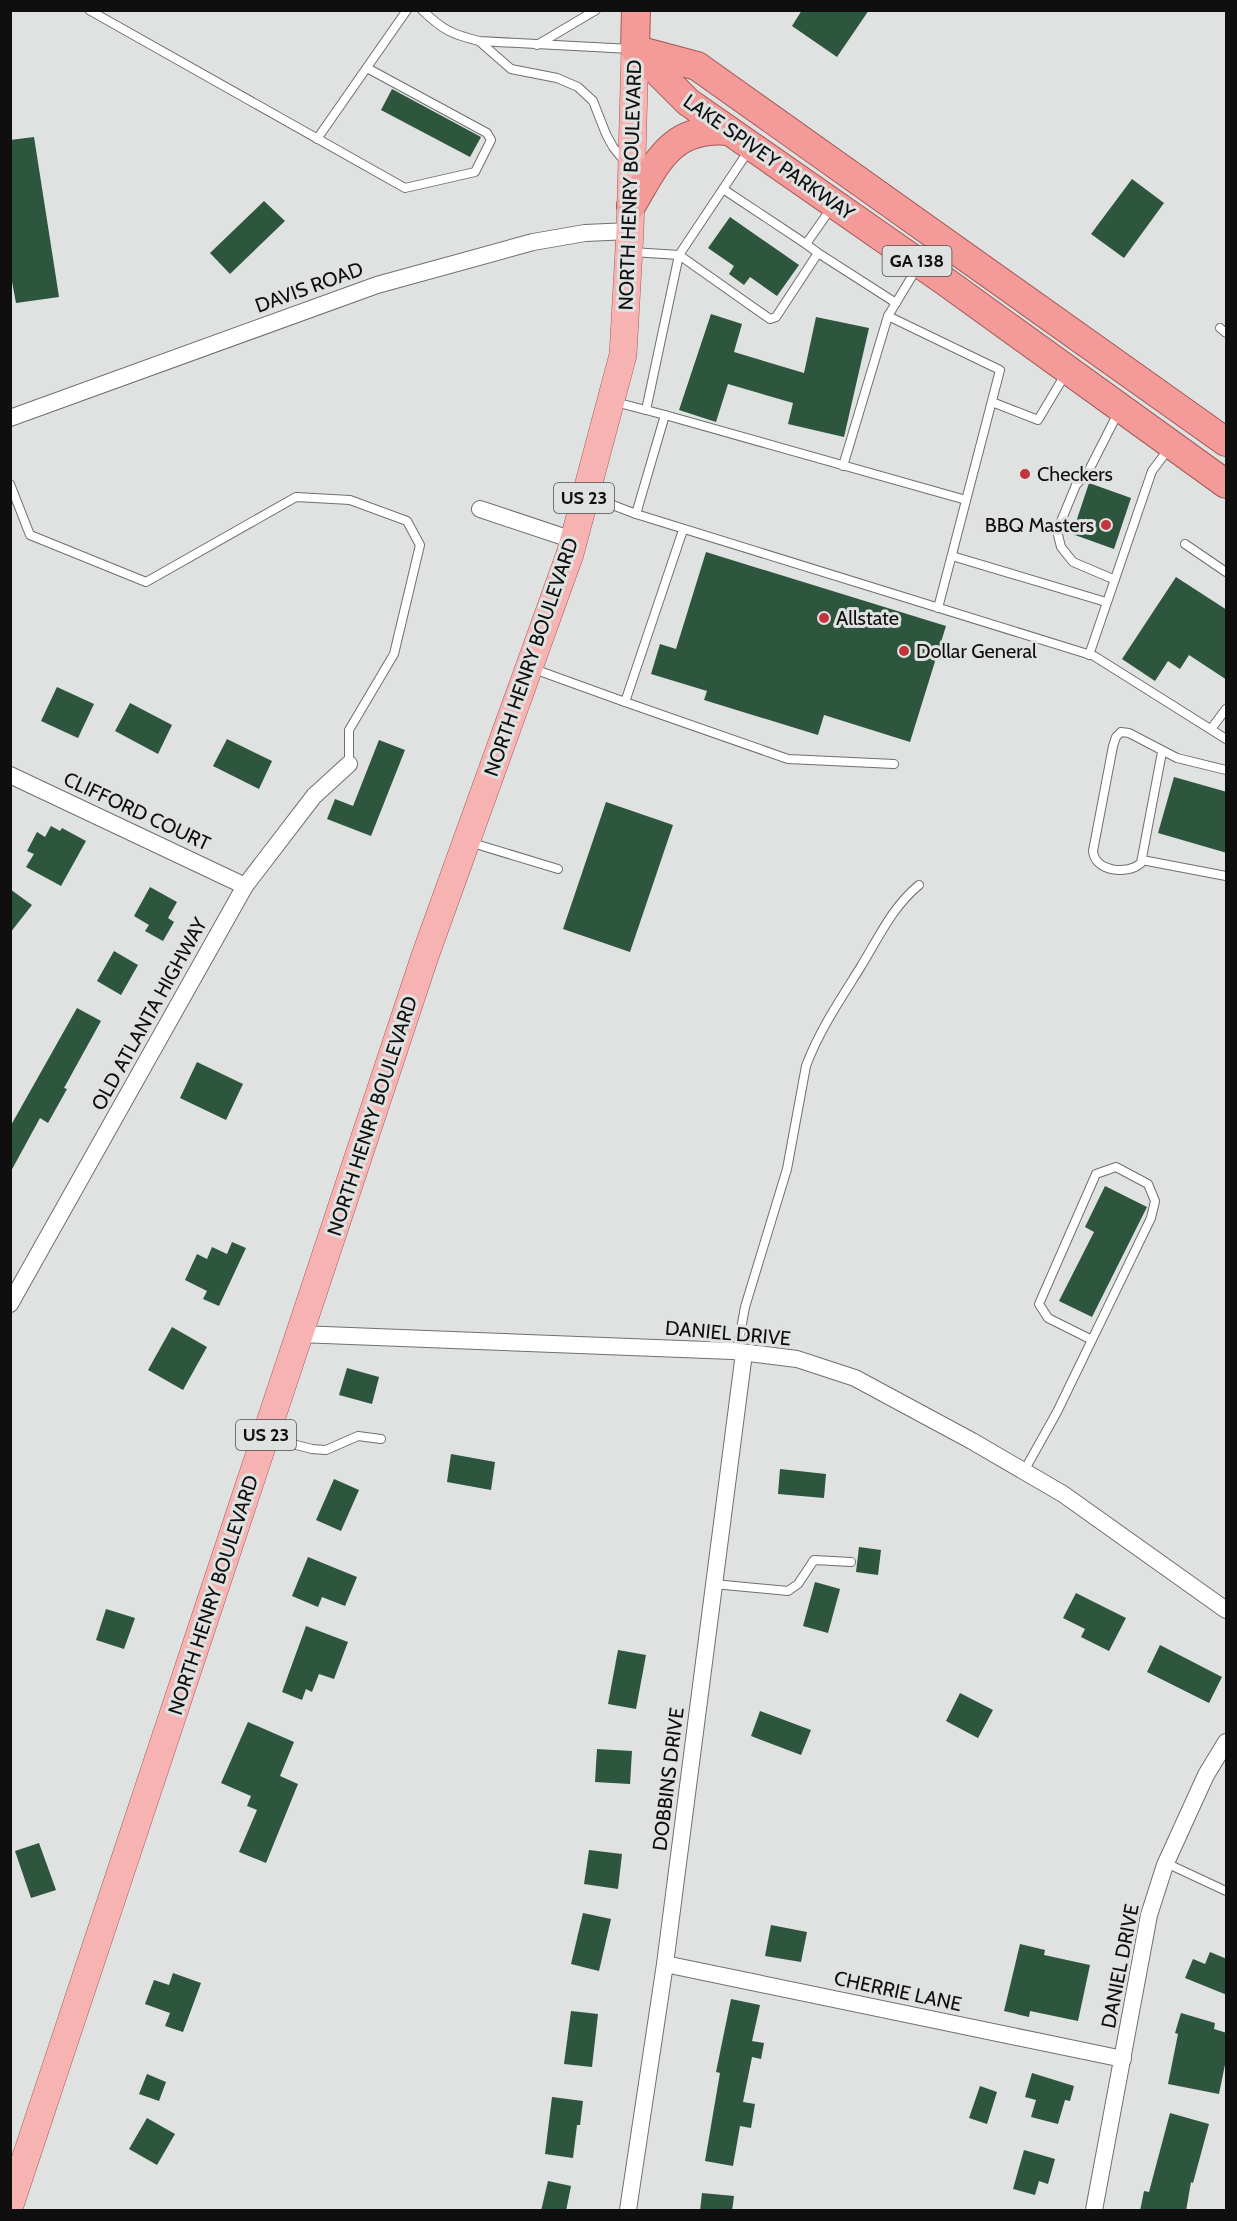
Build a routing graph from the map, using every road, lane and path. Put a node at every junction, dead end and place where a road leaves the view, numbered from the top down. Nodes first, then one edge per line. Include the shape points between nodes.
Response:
1 (89, 10) edge
2 (407, 10) edge
3 (422, 10) edge
4 (596, 10) edge
5 (636, 10) edge
6 (479, 41) junction
7 (536, 45) junction
8 (634, 49) junction
9 (366, 69) junction
10 (317, 139) junction
11 (740, 139) junction
12 (632, 170) junction
13 (723, 189) junction
14 (834, 204) junction
15 (630, 229) junction
16 (913, 243) junction
17 (806, 244) junction
18 (818, 253) junction
19 (679, 255) junction
20 (896, 303) junction
21 (888, 316) junction
22 (1068, 369) junction
23 (610, 401) junction
24 (992, 402) junction
25 (1120, 407) junction
26 (646, 410) junction
27 (664, 415) junction
28 (10, 418) edge
29 (1214, 429) edge
30 (1172, 444) junction
31 (843, 466) junction
32 (10, 484) edge
33 (1227, 484) edge
34 (585, 494) junction
35 (966, 500) junction
36 (480, 509) dead end
37 (636, 514) junction
38 (683, 530) junction
39 (573, 540) junction
40 (1185, 544) dead end
41 (952, 556) junction
42 (1227, 572) edge
43 (1113, 579) junction
44 (1106, 602) junction
45 (938, 608) junction
46 (1089, 654) junction
47 (529, 667) junction
48 (625, 702) junction
49 (1227, 709) edge
50 (1211, 729) junction
51 (1227, 739) edge
52 (1162, 752) junction
53 (349, 764) joint
54 (894, 764) dead end
55 (1227, 770) edge
56 (10, 775) edge
57 (466, 842) junction
58 (1142, 860) junction
59 (558, 869) dead end
60 (1227, 876) edge
61 (919, 885) dead end
62 (245, 886) junction
63 (10, 1304) edge
64 (299, 1334) junction
65 (1092, 1340) junction
66 (740, 1352) junction
67 (265, 1437) junction
68 (381, 1439) dead end
69 (1024, 1471) junction
70 (851, 1562) dead end
71 (714, 1584) junction
72 (1227, 1610) edge
73 (1227, 1742) edge
74 (1166, 1863) junction
75 (1227, 1891) edge
76 (665, 1964) junction
77 (1123, 2059) junction
78 (10, 2205) edge
79 (628, 2211) edge
80 (1094, 2211) edge

1 - 10 lane
2 - 9 lane
3 - 6 lane via 441,29
4 - 7 lane
5 - 8 highway, NORTH HENRY BOULEVARD / US 23
6 - 7 lane
6 - 12 lane via 511,69 578,87 593,101 613,147
7 - 8 lane
8 - 11 highway, LAKE SPIVEY PARKWAY / GA 138 via 688,102
8 - 12 main road, NORTH HENRY BOULEVARD / US 23
8 - 16 highway, LAKE SPIVEY PARKWAY / GA 138 via 697,66
9 - 10 lane
9 - 10 lane via 488,133 491,140 475,172 405,188
11 - 13 lane
11 - 14 highway, LAKE SPIVEY PARKWAY / GA 138
11 - 15 highway via 715,130 689,134 675,142 652,171
12 - 15 main road, NORTH HENRY BOULEVARD / US 23
13 - 17 lane
13 - 19 lane
14 - 16 highway, LAKE SPIVEY PARKWAY / GA 138
14 - 17 lane
15 - 19 lane
15 - 23 main road, NORTH HENRY BOULEVARD / US 23 via 623,355
15 - 28 street, DAVIS ROAD via 533,242 377,285
16 - 20 lane
16 - 22 highway, LAKE SPIVEY PARKWAY / GA 138
16 - 29 highway, LAKE SPIVEY PARKWAY / GA 138
17 - 18 lane
18 - 19 lane via 776,317 770,319
18 - 20 lane
19 - 26 lane
20 - 21 lane
21 - 24 lane via 1000,370
21 - 31 lane
22 - 24 lane via 1038,420
22 - 25 highway, LAKE SPIVEY PARKWAY / GA 138
23 - 26 lane
23 - 34 main road, NORTH HENRY BOULEVARD / US 23
24 - 35 lane
25 - 30 highway, LAKE SPIVEY PARKWAY / GA 138
25 - 43 lane via 1088,472 1076,485 1058,531 1061,547 1073,562
26 - 27 lane
27 - 31 lane
27 - 37 lane
30 - 33 highway, LAKE SPIVEY PARKWAY / GA 138
30 - 43 lane via 1152,471
31 - 35 lane
32 - 53 lane via 30,535 146,582 296,497 350,500 407,521 420,545 394,654 349,730
34 - 37 lane
34 - 39 main road, NORTH HENRY BOULEVARD / US 23
35 - 41 lane
36 - 39 street
37 - 38 lane
38 - 45 lane
38 - 48 lane
39 - 47 main road, NORTH HENRY BOULEVARD / US 23
40 - 42 lane
41 - 44 lane
41 - 45 lane
43 - 44 lane
44 - 46 lane
45 - 46 lane
46 - 50 lane
47 - 48 lane
47 - 57 main road, NORTH HENRY BOULEVARD / US 23
48 - 54 lane via 788,759
49 - 50 lane
50 - 51 lane
52 - 55 lane
52 - 58 lane
52 - 58 lane via 1129,733 1121,732 1116,737 1093,851 1094,858 1106,867 1128,870 1136,868
53 - 62 street, OLD ATLANTA HIGHWAY via 314,796
56 - 62 street, CLIFFORD COURT
57 - 59 lane
57 - 64 main road, NORTH HENRY BOULEVARD / US 23
58 - 60 lane
61 - 66 lane via 896,908 811,1052 787,1169 745,1307
62 - 63 street, OLD ATLANTA HIGHWAY
64 - 66 street, DANIEL DRIVE
64 - 67 main road, NORTH HENRY BOULEVARD / US 23
65 - 65 lane via 1151,1218 1155,1201 1148,1184 1116,1167 1096,1174 1039,1304 1048,1318
65 - 69 lane
66 - 69 street, DANIEL DRIVE via 797,1359 855,1378
66 - 71 street, DOBBINS DRIVE
67 - 68 lane via 326,1450 358,1436
67 - 78 main road, NORTH HENRY BOULEVARD / US 23
69 - 72 street, DANIEL DRIVE via 1063,1494
70 - 71 lane via 814,1560 798,1584 788,1591
71 - 76 street, DOBBINS DRIVE
73 - 74 street, DANIEL DRIVE via 1206,1775
74 - 75 lane
74 - 77 street, DANIEL DRIVE via 1149,1915
76 - 77 street, CHERRIE LANE
76 - 79 street, DOBBINS DRIVE
77 - 80 street, DANIEL DRIVE

